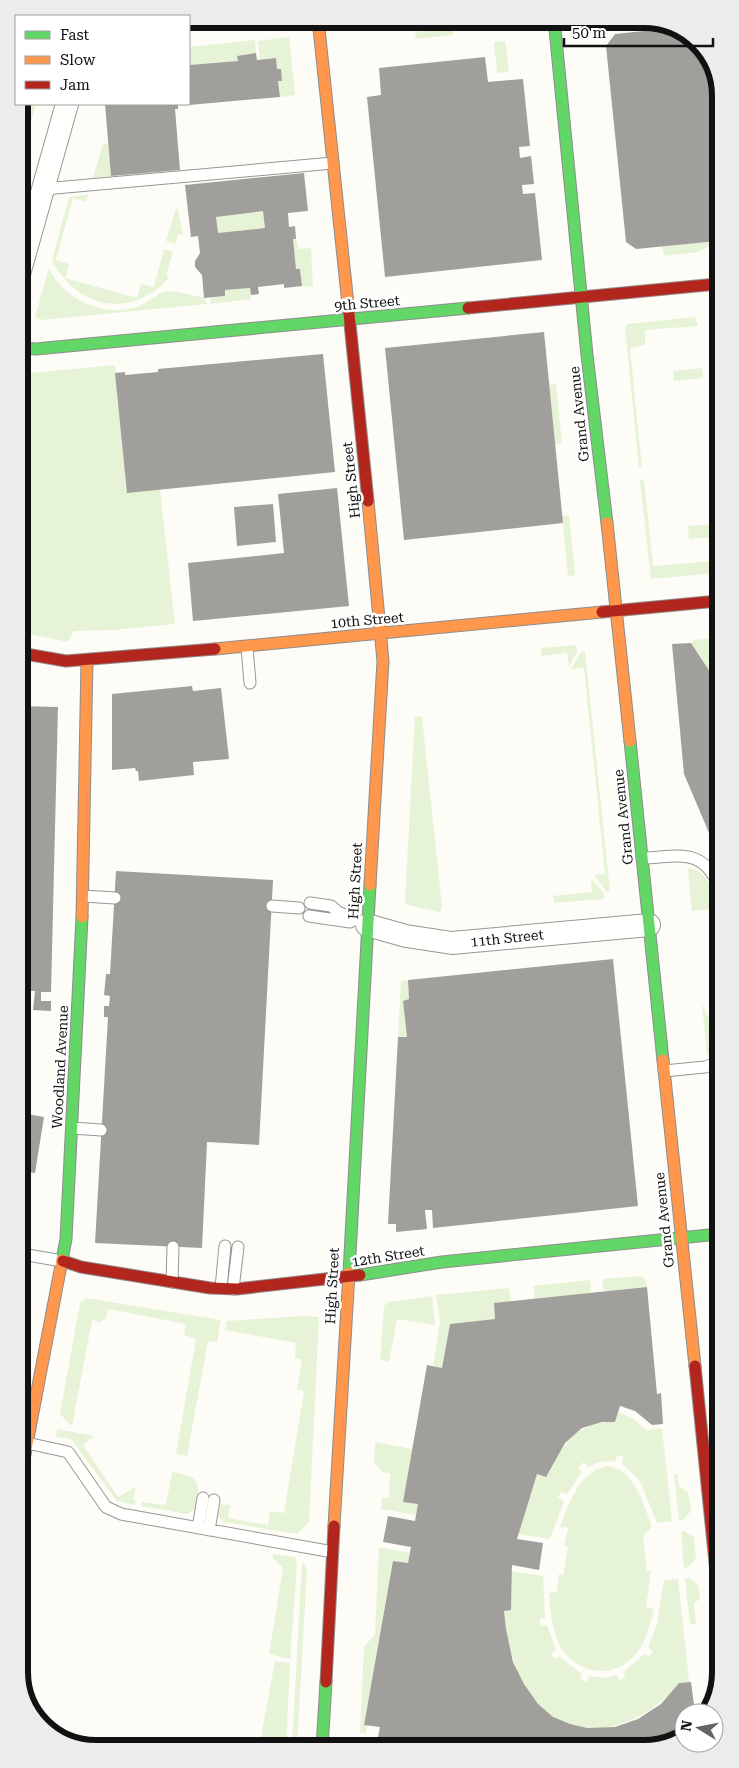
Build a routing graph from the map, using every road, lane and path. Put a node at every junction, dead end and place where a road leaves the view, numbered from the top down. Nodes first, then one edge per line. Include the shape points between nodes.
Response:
1 (319, 27) edge
2 (555, 28) edge
3 (67, 105) edge
4 (333, 163) junction
5 (44, 189) junction
6 (28, 244) edge
7 (712, 284) edge
8 (582, 297) junction
9 (349, 320) junction
10 (28, 348) edge
11 (712, 602) edge
12 (616, 611) junction
13 (382, 634) junction
14 (247, 647) junction
15 (28, 654) edge
16 (87, 661) junction
17 (250, 682) dead end
18 (642, 858) junction
19 (712, 870) edge
20 (84, 896) junction
21 (114, 898) dead end
22 (310, 903) dead end
23 (272, 906) dead end
24 (299, 908) dead end
25 (309, 916) dead end
26 (367, 924) junction
27 (649, 925) junction
28 (712, 1064) edge
29 (664, 1071) junction
30 (72, 1128) junction
31 (101, 1130) dead end
32 (712, 1235) edge
33 (680, 1238) junction
34 (225, 1246) dead end
35 (173, 1247) dead end
36 (238, 1247) dead end
37 (27, 1255) edge
38 (63, 1261) junction
39 (348, 1277) junction
40 (172, 1282) junction
41 (227, 1289) junction
42 (28, 1443) junction
43 (27, 1447) edge
44 (93, 1488) junction
45 (84, 1496) dead end
46 (209, 1499) dead end
47 (712, 1506) edge
48 (203, 1529) junction
49 (333, 1552) junction
50 (322, 1740) edge

1 - 4 main road, High Street
2 - 8 main road, Grand Avenue
3 - 5 street
4 - 5 lane
4 - 9 main road, High Street
5 - 6 street
7 - 8 main road, 9th Street
8 - 9 main road, 9th Street
8 - 12 main road, Grand Avenue
9 - 10 main road, 9th Street
9 - 13 main road, High Street
11 - 12 main road, 10th Street
12 - 13 main road, 10th Street
12 - 18 main road, Grand Avenue
13 - 14 main road, 10th Street
13 - 26 main road, High Street
14 - 16 main road, 10th Street
14 - 17 lane
15 - 16 main road, 10th Street
16 - 20 main road, Woodland Avenue
18 - 19 lane via 701,860
18 - 27 main road, Grand Avenue
20 - 21 lane
20 - 30 main road, Woodland Avenue
22 - 26 lane via 332,906 338,912
23 - 24 lane
25 - 26 lane
26 - 27 street, 11th Street via 422,939 452,942
26 - 39 main road, High Street
27 - 29 main road, Grand Avenue
28 - 29 lane
29 - 33 main road, Grand Avenue
30 - 31 lane
30 - 38 main road, Woodland Avenue
32 - 33 main road, 12th Street
33 - 39 main road, 12th Street via 442,1262
33 - 47 main road, Grand Avenue
34 - 41 lane
35 - 40 lane
36 - 41 lane
37 - 38 lane
38 - 40 main road, 12th Street
38 - 42 main road, Woodland Avenue
39 - 41 main road, 12th Street
39 - 49 main road, High Street
40 - 41 main road, 12th Street
42 - 43 main road, Woodland Avenue
42 - 44 lane via 68,1452
44 - 45 lane
44 - 48 lane via 106,1507 121,1514 165,1527
46 - 48 lane
48 - 49 lane via 263,1546
49 - 50 main road, High Street

